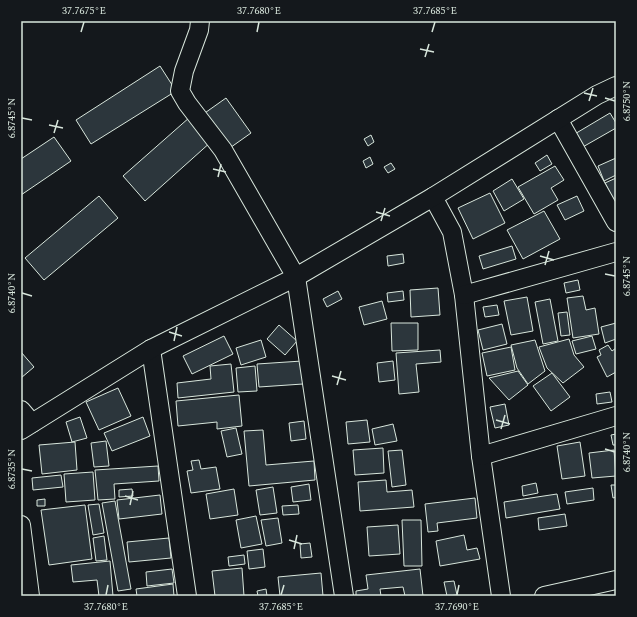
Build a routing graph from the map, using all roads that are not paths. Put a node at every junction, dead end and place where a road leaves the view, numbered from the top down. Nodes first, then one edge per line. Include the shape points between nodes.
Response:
1 (200, 21) edge
2 (616, 86) edge
3 (558, 119) junction
4 (433, 197) junction
5 (616, 222) edge
6 (616, 252) edge
7 (296, 277) junction
8 (464, 295) junction
9 (151, 349) junction
10 (616, 416) edge
11 (25, 421) edge
12 (481, 456) junction
13 (21, 525) edge
14 (616, 580) edge
15 (30, 596) edge
16 (187, 596) edge
17 (344, 596) edge
18 (501, 596) edge
19 (544, 596) edge

1 - 7 street via 180,91 223,150
2 - 3 street
3 - 4 street
3 - 5 street
4 - 7 street
4 - 8 street via 452,232
6 - 8 street
7 - 9 street
7 - 17 street
8 - 12 street
9 - 11 street
9 - 16 street
10 - 12 street
12 - 18 street
13 - 15 street
14 - 19 street

